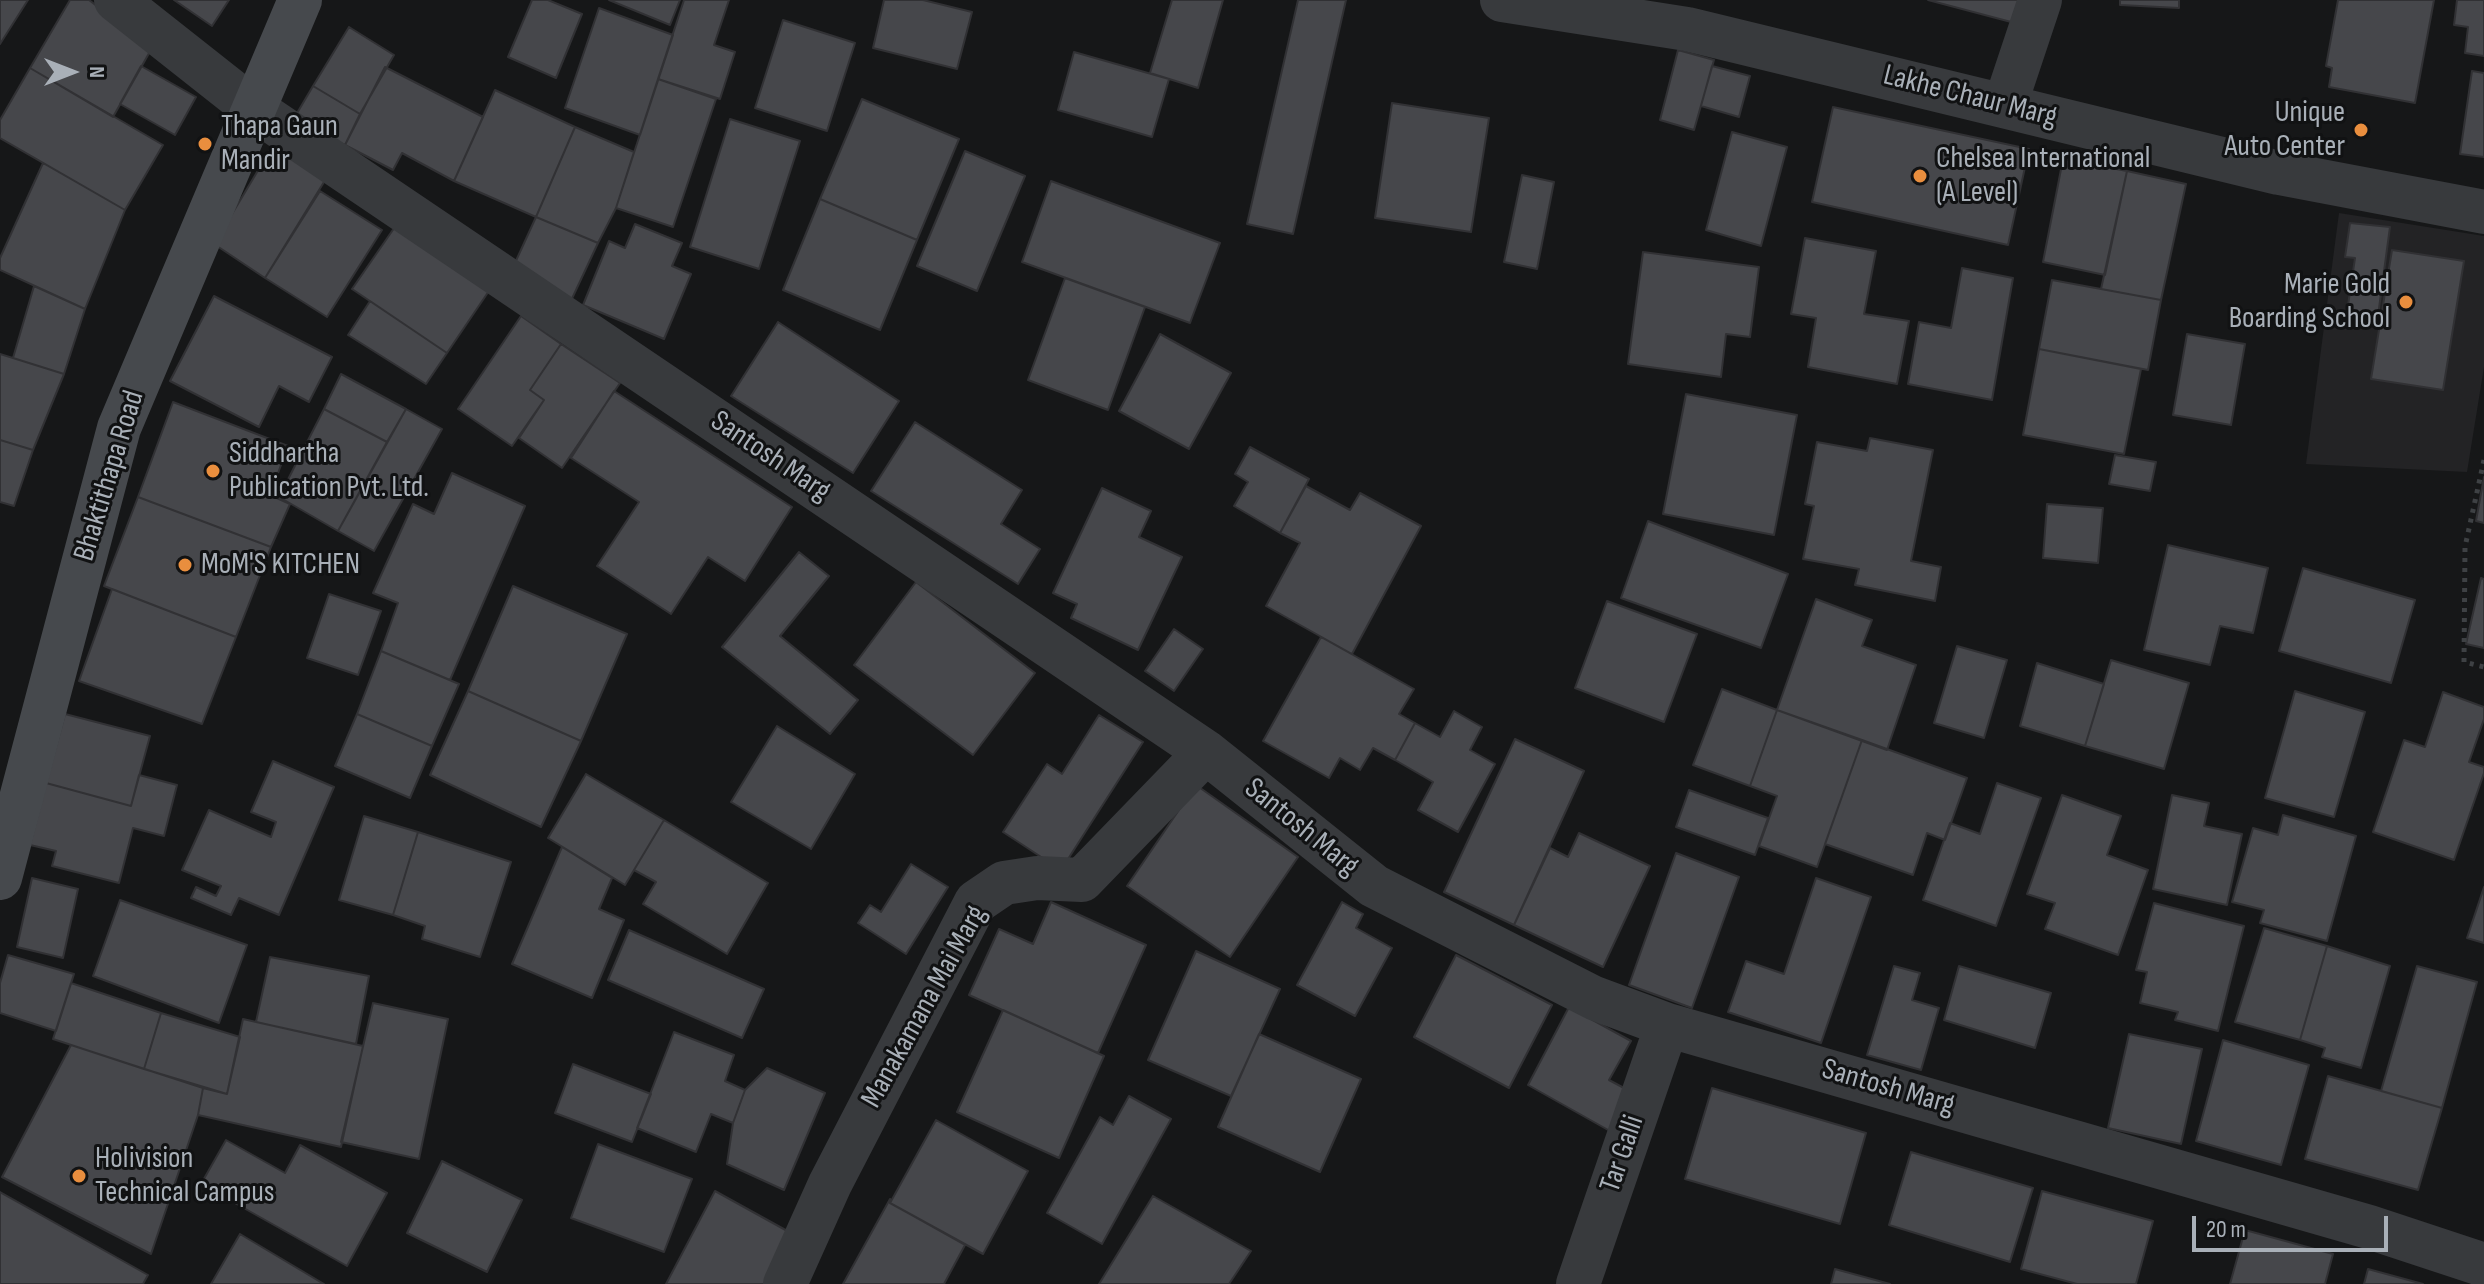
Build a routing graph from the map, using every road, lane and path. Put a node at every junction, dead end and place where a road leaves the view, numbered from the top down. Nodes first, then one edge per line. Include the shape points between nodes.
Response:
1 (116, 0) edge
2 (300, 0) edge
3 (1502, 0) edge
4 (2040, 0) edge
5 (2005, 105) junction
6 (254, 109) junction
7 (2484, 212) edge
8 (2484, 460) edge
9 (2484, 667) edge
10 (1206, 752) junction
11 (0, 878) edge
12 (1667, 1025) junction
13 (2484, 1265) edge
14 (785, 1284) edge
15 (1578, 1284) edge

1 - 6 street, Santosh Marg
2 - 6 street, Bhaktithapa Road
3 - 5 street, Lakhe Chaur Marg via 1687,29
4 - 5 street
5 - 7 street, Lakhe Chaur Marg via 2279,173
6 - 10 street, Santosh Marg
6 - 11 street, Bhaktithapa Road via 119,428
8 - 9 path via 2465,547 2464,648 2464,662
10 - 12 street, Santosh Marg via 1374,886 1594,998
10 - 14 street, Manakamana Mai Marg via 1086,878 1004,883 976,902 830,1184
12 - 13 street, Santosh Marg via 2369,1227
12 - 15 street, Tar Galli

